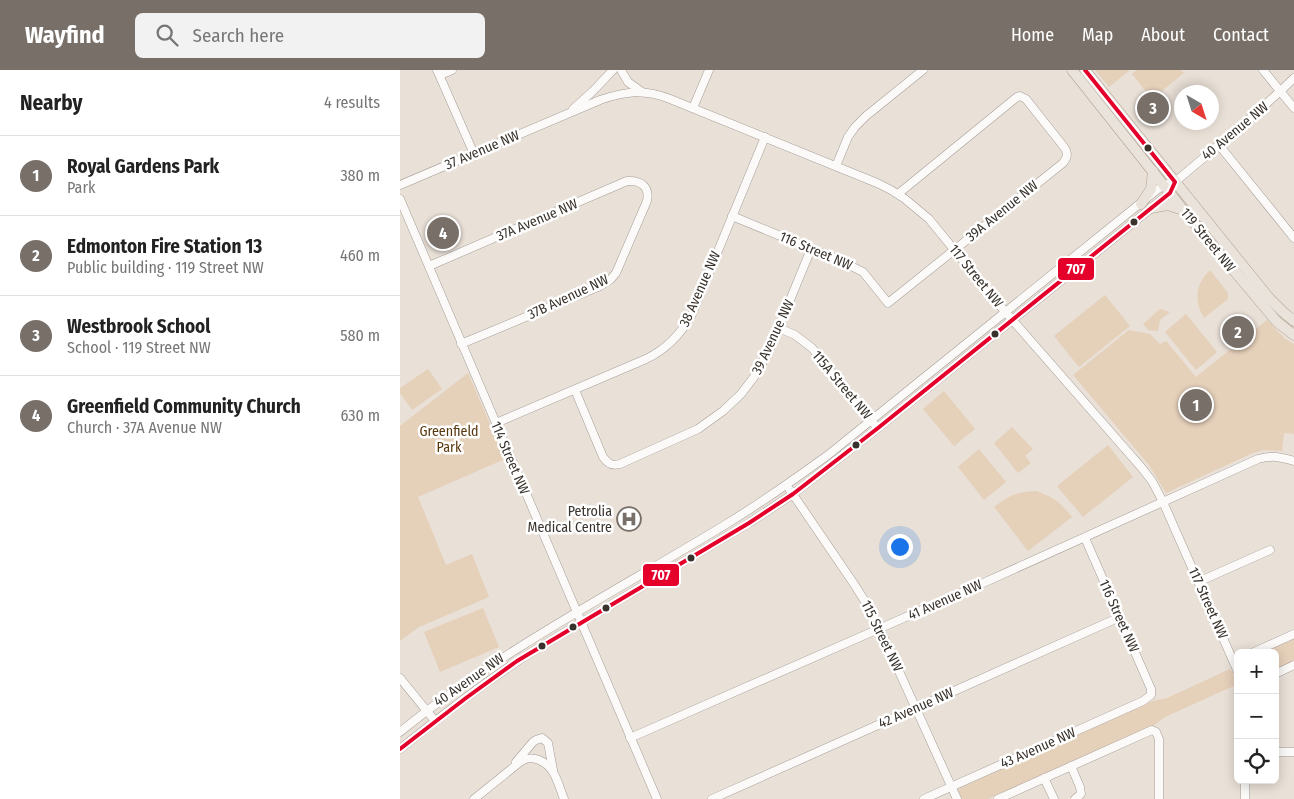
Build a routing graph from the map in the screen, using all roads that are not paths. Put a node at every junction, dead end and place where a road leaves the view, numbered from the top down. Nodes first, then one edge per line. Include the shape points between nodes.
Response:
1 (452, 70) edge
2 (613, 70) edge
3 (621, 70) edge
4 (709, 70) edge
5 (923, 70) edge
6 (1072, 70) edge
7 (1085, 70) edge
8 (1263, 70) edge
9 (439, 73) edge
10 (1294, 78) edge
11 (1281, 91) junction
12 (642, 92) junction
13 (693, 108) junction
14 (1294, 108) edge
15 (564, 115) junction
16 (765, 137) junction
17 (1219, 145) junction
18 (474, 154) junction
19 (836, 166) junction
20 (1153, 171) junction
21 (1175, 182) junction
22 (400, 185) edge
23 (646, 188) joint
24 (1167, 189) junction
25 (898, 194) junction
26 (400, 199) edge
27 (1141, 204) junction
28 (1151, 208) junction
29 (1184, 211) junction
30 (732, 216) junction
31 (1294, 238) edge
32 (812, 249) junction
33 (954, 250) junction
34 (429, 266) junction
35 (888, 303) joint
36 (1006, 313) junction
37 (1012, 320) junction
38 (1294, 321) edge
39 (779, 328) junction
40 (1294, 335) edge
41 (461, 344) junction
42 (575, 390) junction
43 (872, 421) junction
44 (496, 423) junction
45 (878, 428) junction
46 (1294, 461) edge
47 (786, 485) junction
48 (792, 494) junction
49 (1163, 502) junction
50 (1085, 538) junction
51 (1270, 550) dead end
52 (1198, 582) junction
53 (576, 612) junction
54 (1120, 617) junction
55 (581, 623) junction
56 (880, 628) junction
57 (1294, 634) edge
58 (1261, 649) edge
59 (1234, 656) edge
60 (1292, 667) edge
61 (1279, 672) edge
62 (400, 678) edge
63 (1151, 695) joint
64 (916, 708) junction
65 (426, 710) junction
66 (435, 721) junction
67 (400, 732) edge
68 (630, 738) junction
69 (400, 749) edge
70 (1279, 752) edge
71 (1294, 752) edge
72 (1071, 766) junction
73 (512, 768) junction
74 (553, 771) junction
75 (1044, 778) junction
76 (1245, 784) edge
77 (951, 787) junction
78 (474, 799) edge
79 (564, 799) edge
80 (657, 799) edge
81 (712, 799) edge
82 (924, 799) edge
83 (957, 799) edge
84 (998, 799) edge
85 (1054, 799) edge
86 (1075, 799) edge
87 (1159, 799) edge
88 (1245, 799) edge

1 - 9 street
2 - 15 street, 37 Avenue NW
3 - 12 street via 628,82
4 - 13 street
5 - 19 street via 858,124 848,137
6 - 20 main road, 119 Street NW
7 - 21 main road, 119 Street NW
8 - 11 street
9 - 18 street
10 - 11 street, 40 Avenue NW
11 - 14 street
11 - 17 street, 40 Avenue NW
12 - 13 street, 117 Street NW
12 - 15 street, 37 Avenue NW via 613,95
13 - 16 street, 117 Street NW
15 - 18 street, 37 Avenue NW
16 - 19 street, 117 Street NW
16 - 30 street, 38 Avenue NW
17 - 21 street, 40 Avenue NW
17 - 31 street
18 - 22 street, 37 Avenue NW
19 - 25 street, 117 Street NW
20 - 24 main road, 119 Street NW
20 - 27 main road via 1150,189
21 - 24 street, 40 Avenue NW
21 - 38 main road, 119 Street NW via 1269,298
23 - 34 street, 37A Avenue NW via 627,181
23 - 41 street, 37B Avenue NW via 647,201 610,280
24 - 27 street, 40 Avenue NW
24 - 28 street, 40 Avenue NW
24 - 29 main road, 119 Street NW
25 - 33 street, 117 Street NW via 929,219
25 - 33 street, 39A Avenue NW via 1017,97 1026,99 1064,147 1067,157
26 - 34 street, 114 Street NW
27 - 36 street, 40 Avenue NW
28 - 29 main road via 1168,205
28 - 37 street, 40 Avenue NW
29 - 40 main road, 119 Street NW via 1277,322
30 - 32 street, 116 Street NW
30 - 42 street, 38 Avenue NW via 692,314 680,334 654,355
32 - 35 street, 116 Street NW via 863,272
32 - 39 street, 39 Avenue NW
33 - 35 street, 39A Avenue NW
33 - 36 street, 117 Street NW
34 - 41 street, 114 Street NW
36 - 37 street, 117 Street NW
36 - 43 street, 40 Avenue NW
37 - 45 street, 40 Avenue NW
37 - 49 street, 117 Street NW via 1136,460
39 - 42 street, 39 Avenue NW via 754,377 719,414 688,434 620,464 606,462
39 - 43 street, 115A Street NW via 812,348
41 - 44 street, 114 Street NW
42 - 44 street, 38 Avenue NW
43 - 45 street, 115A Street NW
43 - 47 street, 40 Avenue NW
44 - 53 street, 114 Street NW
45 - 48 street, 40 Avenue NW
46 - 49 street, 41 Avenue NW via 1276,456 1258,459
47 - 48 street, 115 Street NW
47 - 53 street, 40 Avenue NW via 727,524
48 - 55 street, 40 Avenue NW
48 - 56 street, 115 Street NW via 862,596
49 - 50 street, 41 Avenue NW
49 - 52 street, 117 Street NW
50 - 54 street, 116 Street NW
50 - 56 street, 41 Avenue NW
51 - 52 street
52 - 59 street, 117 Street NW
53 - 55 street, 114 Street NW
53 - 65 street, 40 Avenue NW
54 - 63 street, 116 Street NW
54 - 64 street, 42 Avenue NW
55 - 66 street, 40 Avenue NW via 504,669
55 - 68 street, 114 Street NW
56 - 64 street, 115 Street NW
56 - 68 street, 41 Avenue NW
57 - 58 street
60 - 61 street
62 - 65 street
63 - 77 street, 43 Avenue NW
64 - 77 street, 115 Street NW
64 - 81 street, 42 Avenue NW
65 - 66 street
65 - 67 street, 40 Avenue NW
66 - 69 street, 40 Avenue NW
68 - 80 street, 114 Street NW
70 - 71 street
72 - 75 street
72 - 86 street via 1081,789 1081,794
72 - 87 street via 1155,730 1160,742
73 - 74 street via 528,758 537,759
73 - 74 street via 533,742 542,738 548,744
73 - 78 street
74 - 79 street
75 - 84 street
75 - 85 street
76 - 88 street
77 - 82 street, 43 Avenue NW
77 - 83 street, 115 Street NW

